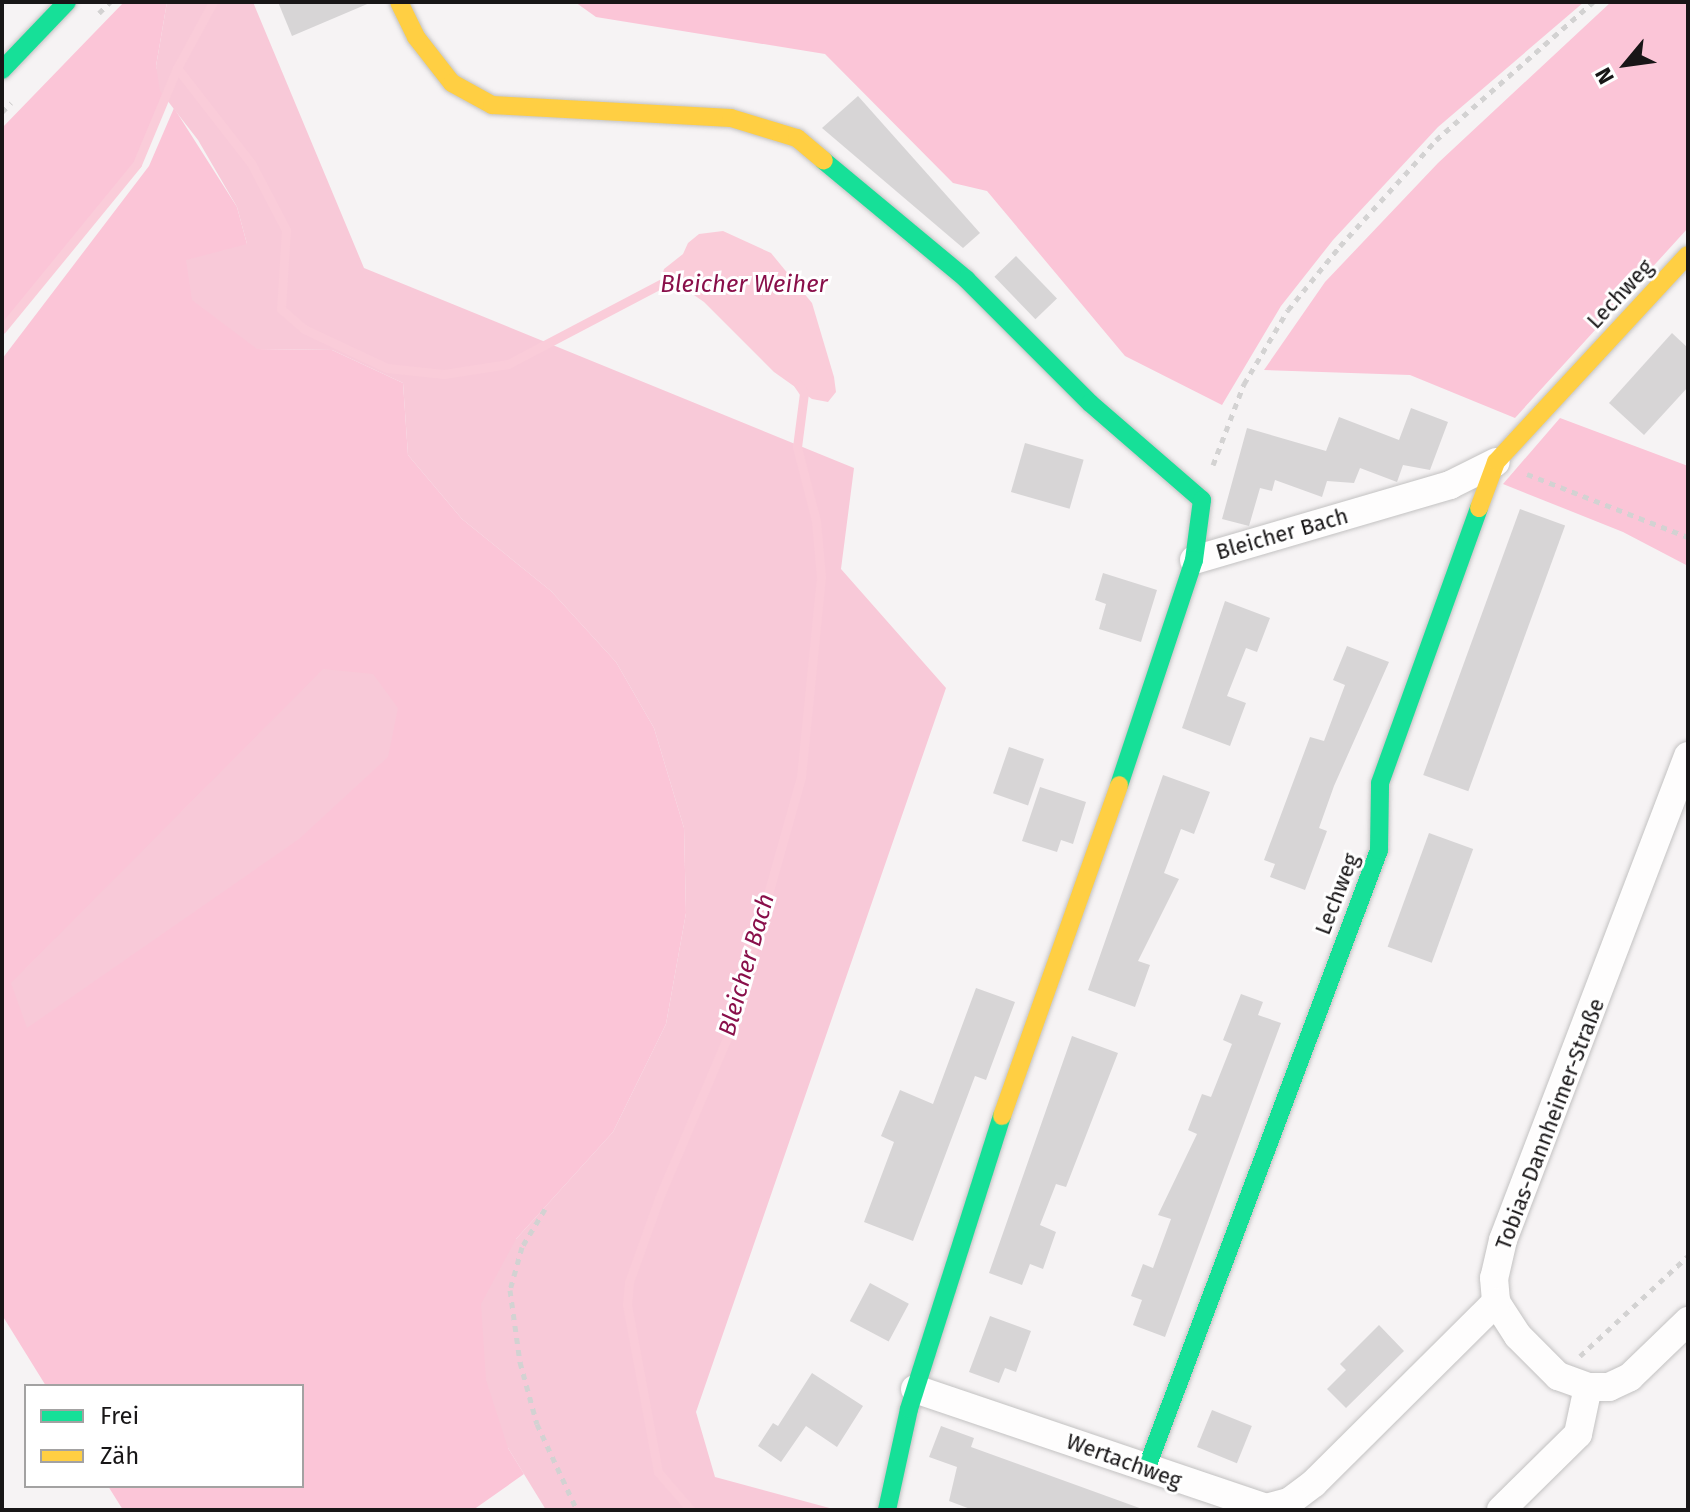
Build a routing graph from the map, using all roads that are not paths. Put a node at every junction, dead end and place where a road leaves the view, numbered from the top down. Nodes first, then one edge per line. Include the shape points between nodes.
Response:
1 (67, 2) edge
2 (399, 2) edge
3 (2, 70) edge
4 (1688, 255) edge
5 (1496, 462) junction
6 (1194, 560) junction
7 (1688, 756) edge
8 (1496, 1302) junction
9 (1688, 1321) edge
10 (1588, 1387) junction
11 (915, 1389) junction
12 (1147, 1467) junction
13 (887, 1510) edge
14 (1501, 1510) edge

1 - 3 street
2 - 6 street via 416,37 452,83 492,105 731,118 797,138 966,279 1090,403 1202,500
4 - 5 street, Lechweg
5 - 6 street, Bleicher Bach via 1450,485
5 - 12 street, Lechweg via 1380,783 1379,850
6 - 11 street, Bleicher Bach via 967,1214
7 - 8 street, Tobias-Dannheimer-Straße via 1503,1240 1494,1278
8 - 10 street via 1518,1336 1558,1376
8 - 12 street, Wertachweg via 1289,1502 1266,1508 1240,1504
9 - 10 street via 1630,1377 1609,1387
10 - 14 street via 1578,1434
11 - 12 street, Wertachweg
11 - 13 street, Bleicher Bach

